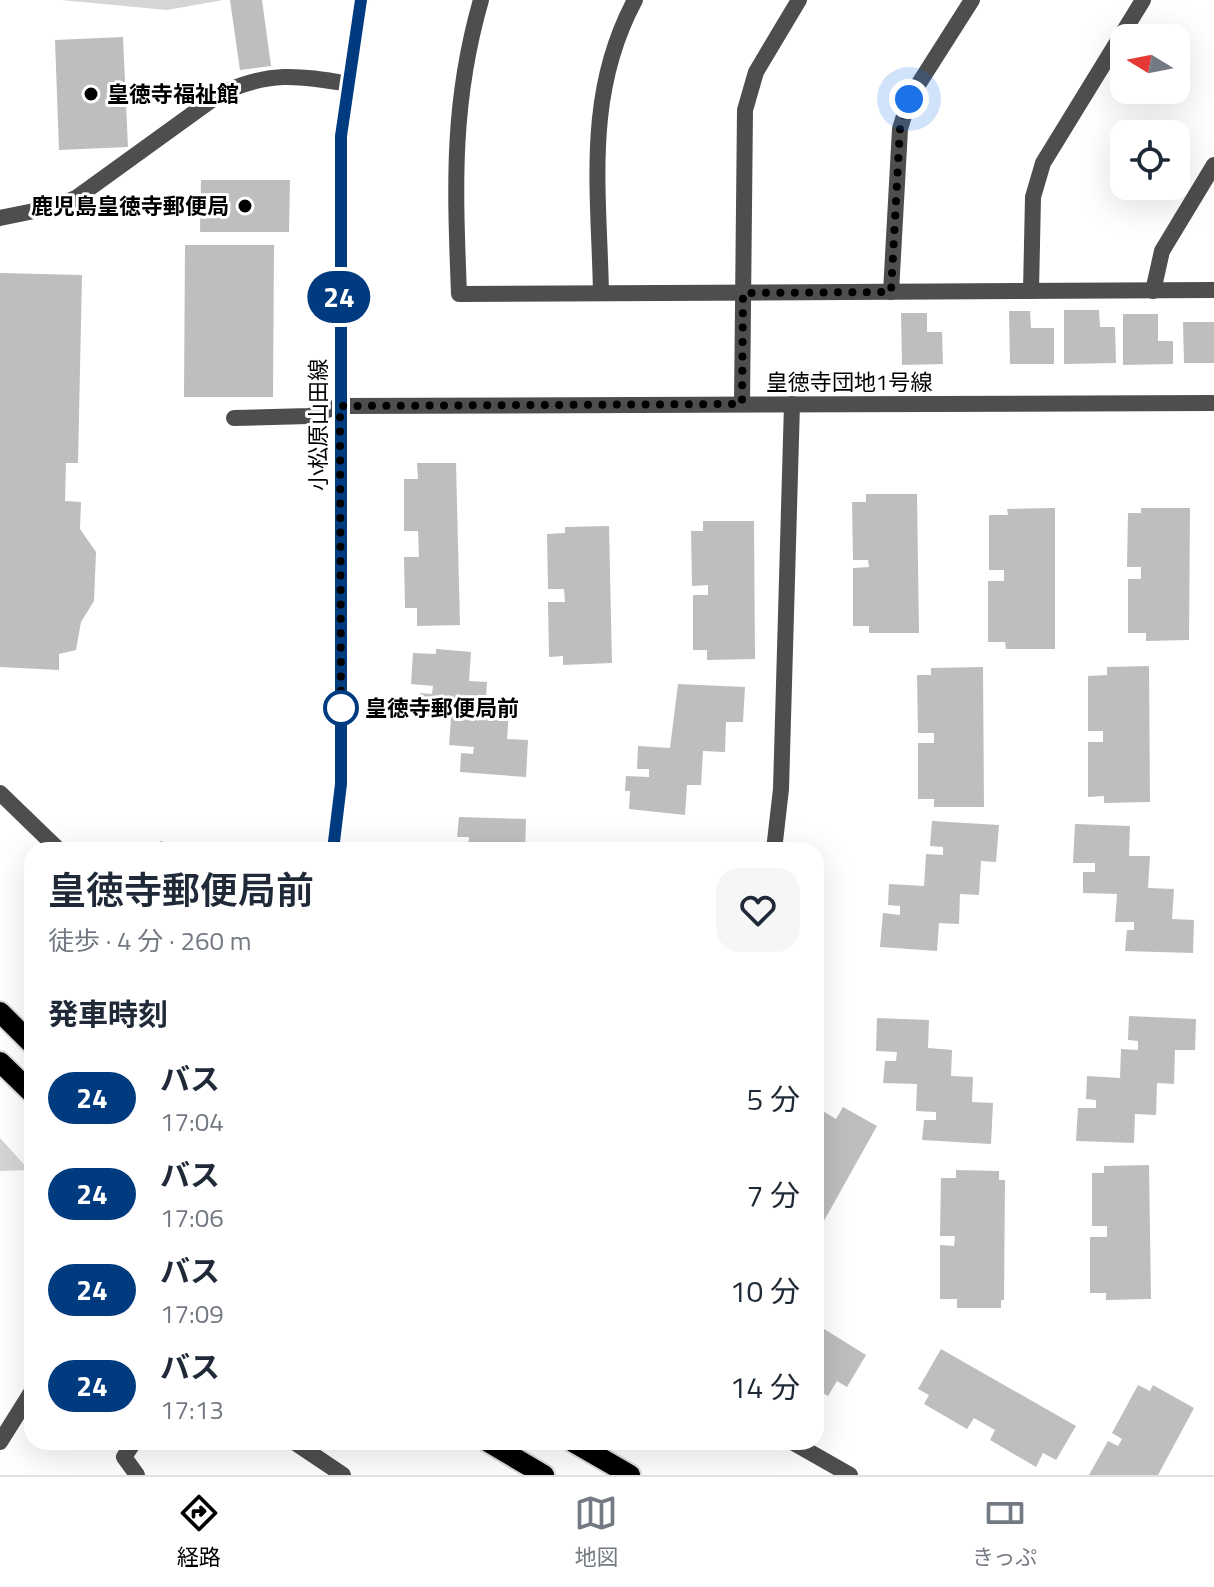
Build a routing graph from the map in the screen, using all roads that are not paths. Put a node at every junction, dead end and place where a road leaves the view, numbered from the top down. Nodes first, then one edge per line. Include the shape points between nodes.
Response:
1 (361, 0) edge
2 (481, 0) edge
3 (635, 0) edge
4 (799, 0) edge
5 (972, 0) edge
6 (1143, 0) edge
7 (349, 84) junction
8 (1214, 165) edge
9 (0, 218) edge
10 (1214, 290) edge
11 (1031, 291) junction
12 (1153, 291) junction
13 (891, 292) junction
14 (601, 293) junction
15 (743, 293) junction
16 (1214, 403) edge
17 (742, 404) junction
18 (792, 404) junction
19 (340, 406) junction
20 (234, 418) dead end
21 (0, 793) edge
22 (51, 842) edge
23 (334, 842) edge
24 (775, 842) edge
25 (0, 1012) edge
26 (24, 1036) edge
27 (0, 1062) edge
28 (24, 1085) edge
29 (24, 1404) edge
30 (0, 1442) edge
31 (129, 1450) edge
32 (306, 1450) edge
33 (502, 1450) edge
34 (587, 1450) edge
35 (806, 1450) edge
36 (137, 1475) edge
37 (343, 1475) edge
38 (544, 1475) edge
39 (630, 1475) edge
40 (850, 1475) edge

1 - 7 street, 小松原山田線
2 - 14 street via 457,105 459,294
3 - 14 street via 607,71 597,119
4 - 15 street via 756,72 745,110
5 - 13 street via 909,99 900,129
6 - 11 street via 1043,163 1033,197
7 - 9 street via 299,75 246,82 220,94 76,198
7 - 19 street, 小松原山田線 via 341,136
8 - 12 street via 1162,251
10 - 12 street
11 - 12 street
11 - 13 street
13 - 15 street
14 - 15 street
15 - 17 street
16 - 18 street, 皇徳寺団地1号線
17 - 18 street, 皇徳寺団地1号線
17 - 19 street, 皇徳寺団地1号線
18 - 24 street via 781,789
19 - 20 street, 皇徳寺団地1号線 via 309,416
19 - 23 street, 小松原山田線 via 341,784
21 - 22 street
25 - 26 main road
27 - 28 main road
29 - 30 street
31 - 36 street via 124,1457
32 - 37 street
33 - 38 main road
34 - 39 main road
35 - 40 street

